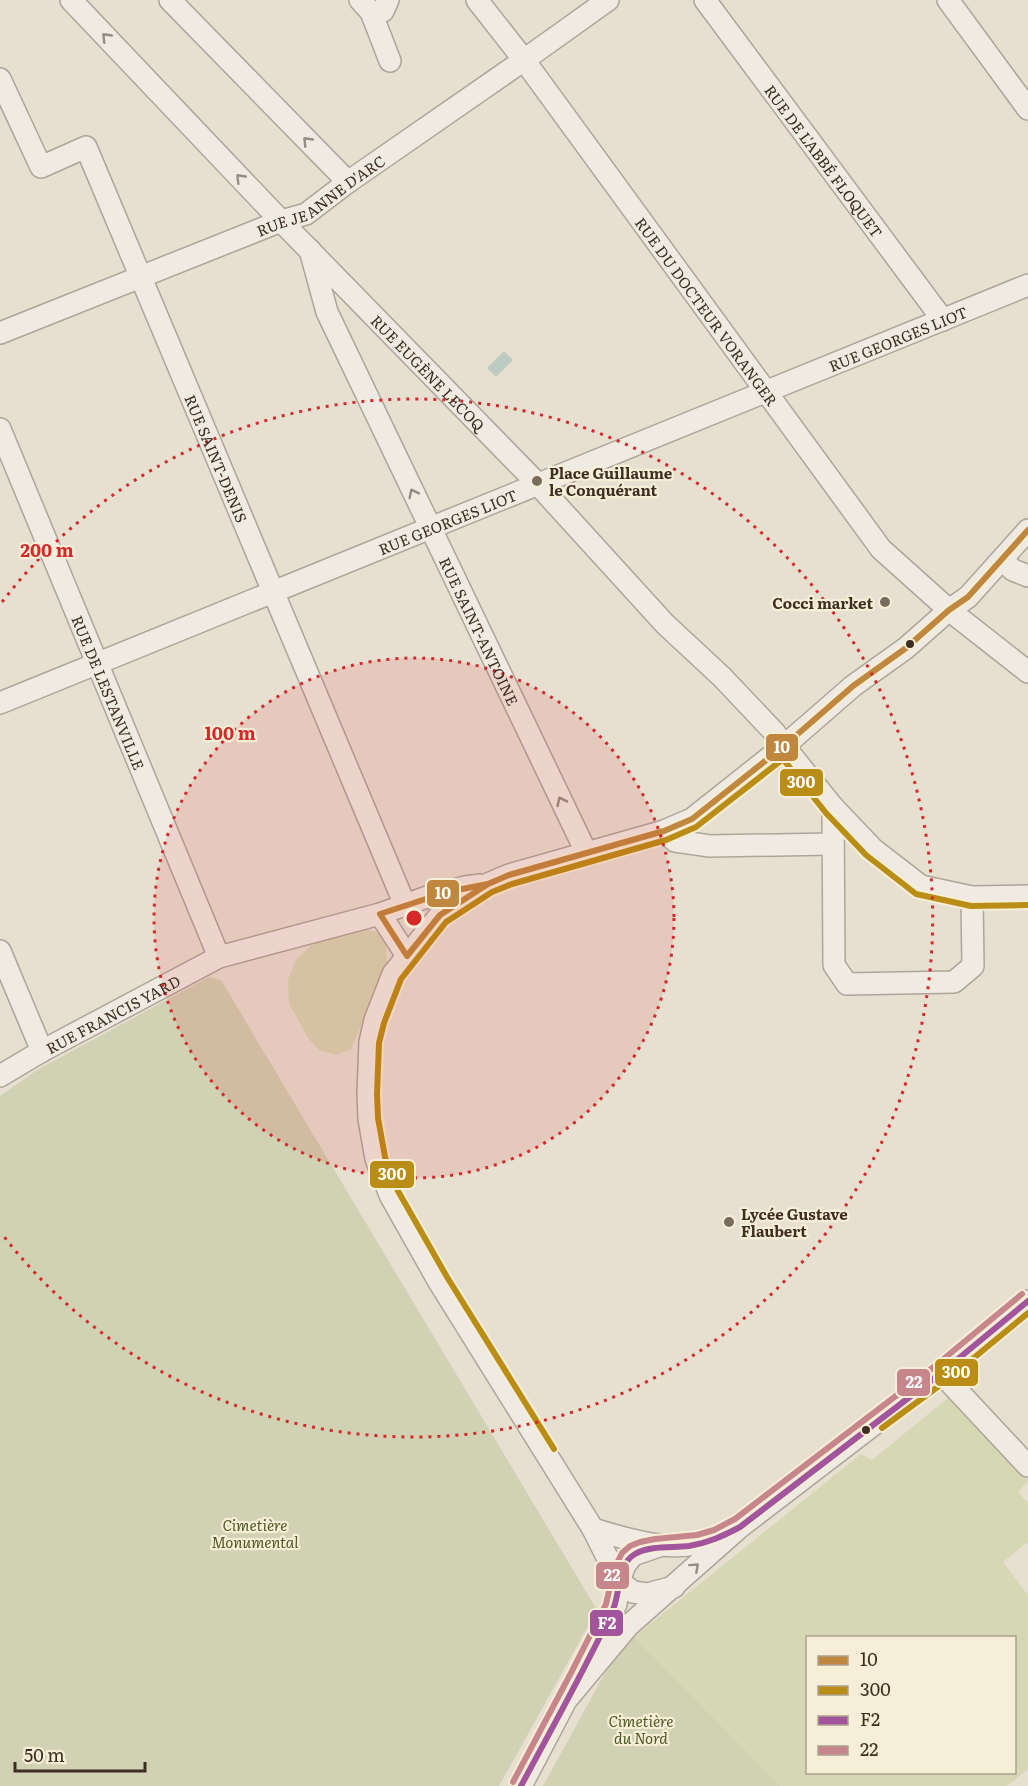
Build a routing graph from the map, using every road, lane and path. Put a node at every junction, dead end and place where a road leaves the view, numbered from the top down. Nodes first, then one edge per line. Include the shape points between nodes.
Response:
1 (71, 0) edge
2 (170, 0) edge
3 (388, 0) edge
4 (477, 0) edge
5 (608, 0) edge
6 (705, 0) edge
7 (948, 0) edge
8 (365, 6) edge
9 (524, 60) junction
10 (390, 61) dead end
11 (0, 79) edge
12 (1028, 109) edge
13 (348, 182) junction
14 (281, 221) junction
15 (309, 250) junction
16 (141, 277) junction
17 (1028, 285) edge
18 (350, 290) junction
19 (327, 312) junction
20 (943, 320) junction
21 (0, 333) edge
22 (767, 392) junction
23 (0, 429) edge
24 (538, 484) junction
25 (431, 529) junction
26 (1028, 530) edge
27 (1002, 560) junction
28 (1028, 576) edge
29 (273, 591) junction
30 (950, 610) junction
31 (97, 664) junction
32 (1028, 672) edge
33 (0, 703) edge
34 (784, 746) junction
35 (833, 807) junction
36 (664, 831) junction
37 (833, 844) junction
38 (587, 854) junction
39 (488, 884) junction
40 (1028, 896) edge
41 (972, 897) junction
42 (409, 903) junction
43 (380, 914) junction
44 (437, 919) junction
45 (0, 951) edge
46 (223, 955) junction
47 (407, 956) junction
48 (42, 1051) junction
49 (0, 1076) edge
50 (1028, 1301) edge
51 (941, 1373) junction
52 (1028, 1466) edge
53 (740, 1527) junction
54 (593, 1529) junction
55 (659, 1546) junction
56 (619, 1581) junction
57 (674, 1587) junction
58 (567, 1699) junction
59 (521, 1786) edge

14 -> 1 street, RUE EUGÈNE LECOQ
13 -> 2 street
3 - 8 street via 383,10
4 - 9 street, RUE DU DOCTEUR VORANGER
5 - 9 street, RUE JEANNE D'ARC
6 - 20 street, RUE DE L'ABBÉ FLOQUET
7 - 12 street
8 - 10 street
9 - 13 street, RUE JEANNE D'ARC
9 - 22 street, RUE DU DOCTEUR VORANGER
11 - 16 street, RUE SAINT-DENIS via 41,167 86,147
13 - 14 street, RUE JEANNE D'ARC via 306,214
14 - 15 street, RUE EUGÈNE LECOQ
14 - 16 street, RUE JEANNE D'ARC
15 - 18 street, RUE EUGÈNE LECOQ
15 - 19 street, RUE SAINT-ANTOINE
16 - 21 street, RUE JEANNE D'ARC
16 - 29 street, RUE SAINT-DENIS
17 - 20 street, RUE GEORGES LIOT
18 - 19 street
18 - 24 street, RUE EUGÈNE LECOQ
25 -> 19 street, RUE SAINT-ANTOINE
20 - 22 street, RUE GEORGES LIOT
22 - 24 street, RUE GEORGES LIOT
22 - 30 street, RUE DU DOCTEUR VORANGER via 882,549
23 - 31 street, RUE DE LESTANVILLE
24 - 25 street, RUE GEORGES LIOT
24 - 34 street, RUE EUGÈNE LECOQ via 665,624 722,677
25 - 29 street, RUE GEORGES LIOT
38 -> 25 street, RUE SAINT-ANTOINE
26 - 27 street
27 - 28 street
27 - 30 street via 968,597
29 - 31 street, RUE GEORGES LIOT
29 - 42 street, RUE SAINT-DENIS
30 - 32 street, RUE DU DOCTEUR VORANGER
30 - 34 street
31 - 33 street, RUE GEORGES LIOT
31 - 46 street, RUE DE LESTANVILLE
34 - 35 street, RUE EUGÈNE LECOQ
34 - 36 street via 692,819
35 - 37 street
35 - 41 street, RUE EUGÈNE LECOQ via 873,849 921,886
36 - 37 street via 675,841 710,846
36 - 38 street
37 - 41 street via 834,965 847,984 954,982 973,966
38 - 39 street
39 - 42 street, RUE FRANCIS YARD via 465,886
39 - 44 street
40 - 41 street, RUE EUGÈNE LECOQ
42 - 43 street, RUE FRANCIS YARD
42 - 44 street
43 - 46 street, RUE FRANCIS YARD
43 - 47 street
44 - 47 street
45 - 48 street
46 - 48 street, RUE FRANCIS YARD
47 - 54 street via 393,974 382,999 370,1042 369,1119 376,1159 390,1195 439,1282
48 - 49 street, RUE FRANCIS YARD
50 - 51 street
51 - 52 street
51 - 53 street
53 - 55 street via 693,1546
57 -> 53 street
54 - 55 street
54 - 56 street
55 - 56 street via 633,1555
56 - 57 street via 633,1592 646,1594
56 - 58 street via 616,1604
57 - 58 street via 628,1626
58 - 59 street

